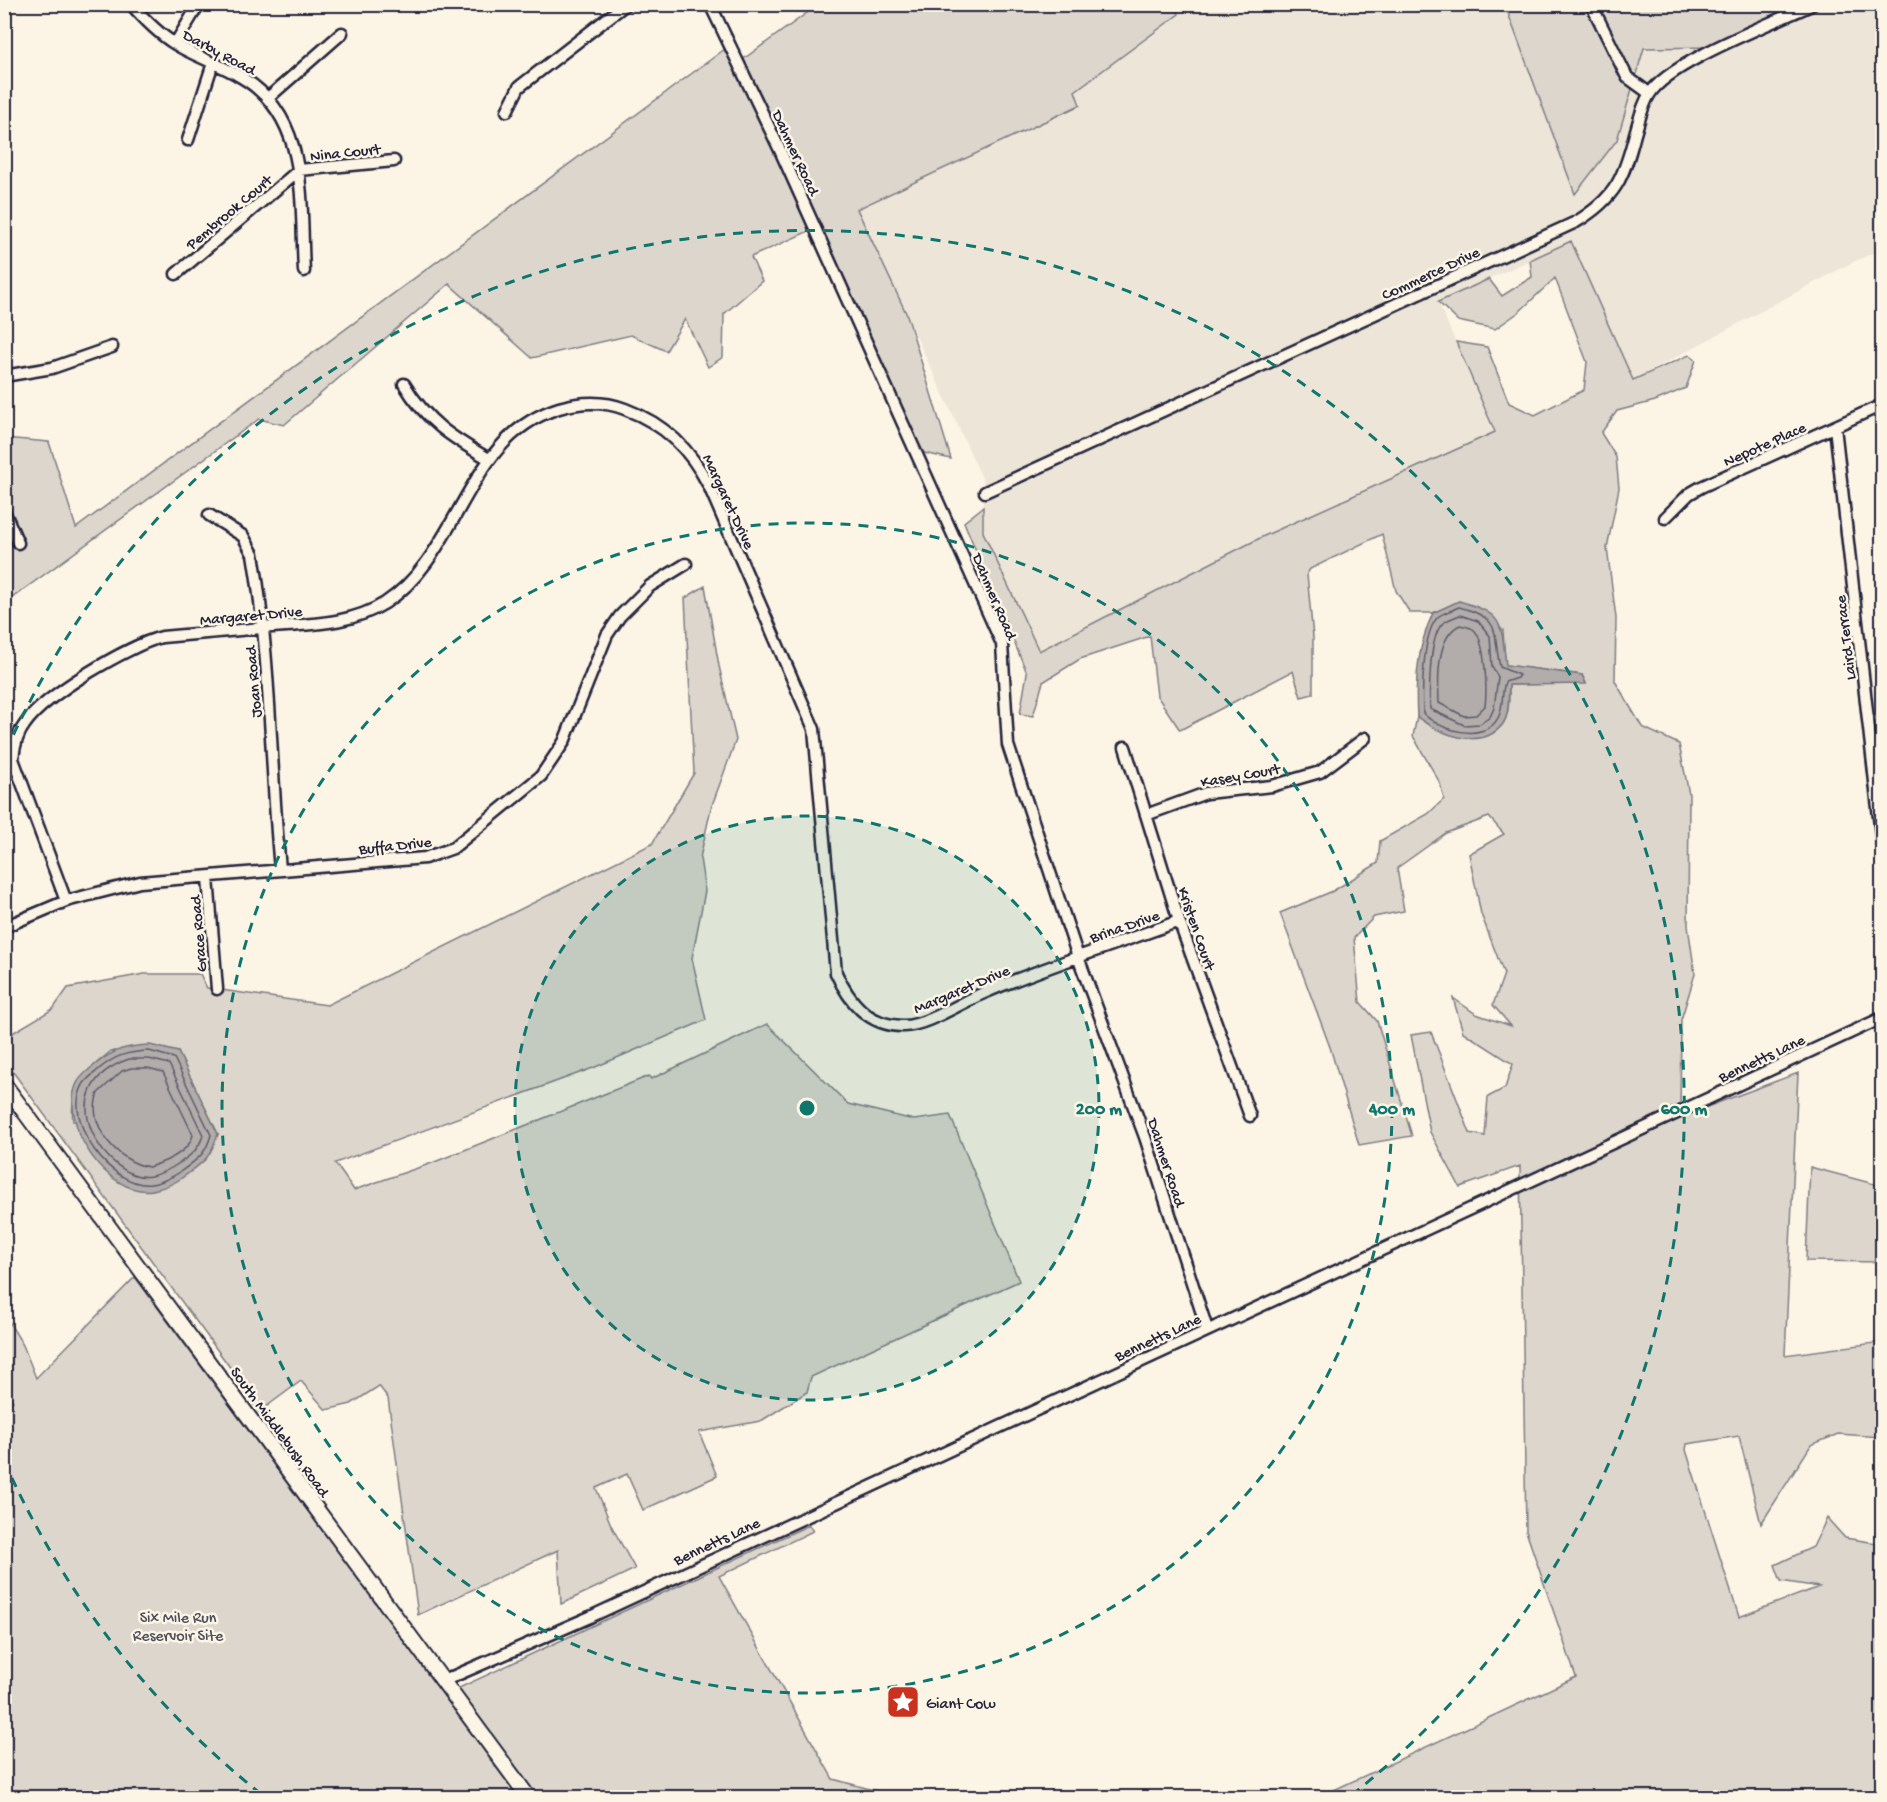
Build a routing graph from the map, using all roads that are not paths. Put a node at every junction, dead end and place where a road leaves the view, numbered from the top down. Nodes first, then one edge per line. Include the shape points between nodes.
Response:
1 (131, 4) edge
2 (199, 4) edge
3 (626, 4) edge
4 (710, 4) edge
5 (1591, 4) edge
6 (1813, 4) edge
7 (342, 33) dead end
8 (175, 44) junction
9 (213, 63) junction
10 (1649, 93) junction
11 (268, 98) junction
12 (507, 111) dead end
13 (188, 140) dead end
14 (394, 161) dead end
15 (299, 170) junction
16 (304, 271) dead end
17 (176, 274) dead end
18 (112, 346) dead end
19 (4, 376) edge
20 (404, 384) dead end
21 (1882, 405) edge
22 (1835, 427) junction
23 (489, 459) junction
24 (986, 492) dead end
25 (4, 511) edge
26 (209, 515) dead end
27 (1665, 518) dead end
28 (18, 543) dead end
29 (686, 564) dead end
30 (262, 628) junction
31 (1365, 738) dead end
32 (1125, 747) dead end
33 (10, 767) edge
34 (1146, 815) junction
35 (1882, 844) edge
36 (280, 869) junction
37 (208, 878) junction
38 (66, 901) junction
39 (1179, 921) junction
40 (4, 927) edge
41 (1078, 957) junction
42 (217, 989) dead end
43 (1882, 1018) edge
44 (4, 1084) edge
45 (1250, 1116) dead end
46 (1206, 1329) junction
47 (443, 1681) junction
48 (529, 1797) edge

1 - 8 street, Darby Road
2 - 8 street
3 - 12 street via 519,87
4 - 41 street, Dahmer Road via 779,148 1002,644 1008,745
5 - 10 street via 1627,77
6 - 10 street, Commerce Drive via 1680,67
7 - 11 street
8 - 9 street, Darby Road
9 - 11 street, Darby Road via 240,76
9 - 13 street
10 - 24 street, Commerce Drive via 1626,169 1616,188 1593,212
11 - 15 street, Darby Road via 281,113 295,145
14 - 15 street, Nina Court
15 - 16 street, Darby Road
15 - 17 street, Pembrook Court
18 - 19 street via 52,368
20 - 23 street via 432,422
21 - 22 street, Nepote Place
22 - 27 street, Nepote Place via 1701,487
22 - 35 street, Laird Terrace
23 - 30 street, Margaret Drive via 430,556 414,578 386,602 358,616
23 - 41 street, Margaret Drive via 528,421 587,403 618,406 637,413 680,441 694,457 814,729 836,973 848,998 858,1008 884,1023 906,1027
25 - 28 street
26 - 30 street, Joan Road via 249,543
29 - 36 street, Buffa Drive via 650,586 620,616 607,635 556,756 530,788 479,830 453,848 425,858
30 - 33 street, Margaret Drive via 162,637 102,663 33,714 24,725
30 - 36 street, Joan Road
31 - 34 street, Kasey Court via 1320,772 1272,786 1206,793
32 - 34 street, Kristen Court
33 - 38 street, Margaret Drive
34 - 39 street, Kristen Court
36 - 37 street, Buffa Drive
37 - 38 street, Buffa Drive via 140,882
37 - 42 street, Grace Road
38 - 40 street, Buffa Drive
39 - 41 street, Brina Drive
39 - 45 street, Kristen Court
41 - 46 street, Dahmer Road via 1145,1137
43 - 46 street, Bennetts Lane
44 - 47 street, South Middlebush Road
46 - 47 street, Bennetts Lane via 590,1617
47 - 48 street, South Middlebush Road

